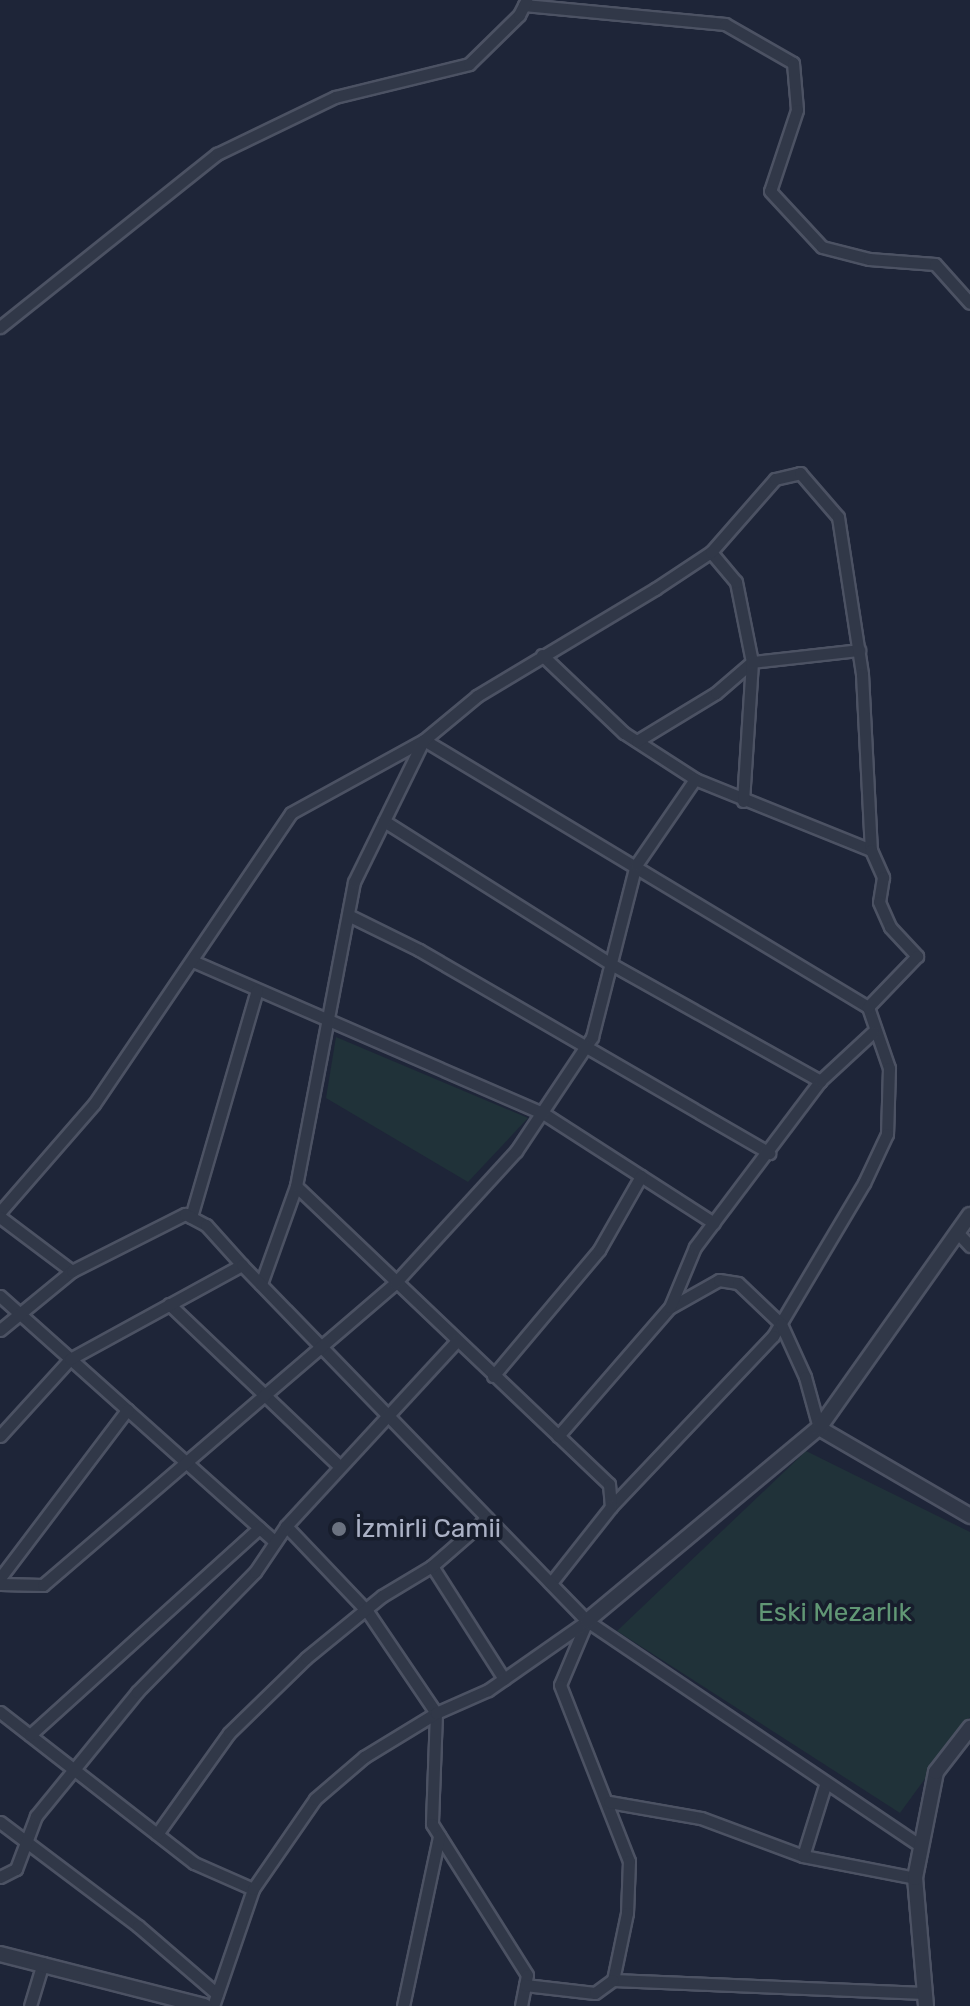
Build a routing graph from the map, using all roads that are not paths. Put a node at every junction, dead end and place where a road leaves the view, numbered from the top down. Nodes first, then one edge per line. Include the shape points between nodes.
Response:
1 (525, 2) edge
2 (970, 303) edge
3 (0, 327) edge
4 (711, 552) junction
5 (859, 650) junction
6 (542, 655) junction
7 (752, 662) junction
8 (424, 740) junction
9 (637, 741) junction
10 (695, 779) junction
11 (743, 801) junction
12 (384, 821) junction
13 (871, 850) junction
14 (636, 865) junction
15 (348, 915) junction
16 (195, 962) junction
17 (611, 964) junction
18 (257, 990) junction
19 (868, 1007) junction
20 (327, 1021) junction
21 (873, 1032) junction
22 (584, 1050) junction
23 (820, 1081) junction
24 (543, 1113) junction
25 (769, 1153) junction
26 (641, 1176) junction
27 (296, 1186) junction
28 (0, 1214) edge
29 (970, 1215) edge
30 (191, 1217) junction
31 (714, 1223) junction
32 (957, 1232) junction
33 (970, 1246) edge
34 (242, 1265) junction
35 (72, 1271) junction
36 (395, 1283) junction
37 (261, 1284) junction
38 (0, 1296) edge
39 (169, 1304) junction
40 (670, 1307) junction
41 (18, 1312) junction
42 (781, 1324) junction
43 (0, 1330) edge
44 (456, 1342) junction
45 (321, 1346) junction
46 (70, 1359) junction
47 (493, 1376) junction
48 (263, 1396) junction
49 (127, 1410) junction
50 (389, 1416) junction
51 (819, 1428) junction
52 (0, 1436) edge
53 (558, 1436) junction
54 (185, 1463) junction
55 (339, 1466) junction
56 (611, 1507) junction
57 (970, 1516) edge
58 (487, 1518) junction
59 (286, 1526) junction
60 (259, 1528) junction
61 (275, 1542) junction
62 (432, 1566) junction
63 (0, 1578) edge
64 (551, 1583) junction
65 (0, 1584) edge
66 (367, 1611) junction
67 (587, 1621) junction
68 (504, 1679) junction
69 (0, 1712) edge
70 (436, 1713) junction
71 (970, 1728) edge
72 (30, 1735) junction
73 (76, 1772) junction
74 (826, 1782) junction
75 (609, 1802) junction
76 (0, 1822) edge
77 (157, 1834) junction
78 (439, 1836) junction
79 (24, 1840) junction
80 (921, 1846) junction
81 (803, 1856) junction
82 (0, 1877) edge
83 (915, 1878) junction
84 (253, 1889) junction
85 (0, 1954) edge
86 (43, 1963) junction
87 (613, 1980) junction
88 (525, 1985) junction
89 (217, 1994) junction
90 (926, 1999) edge
91 (30, 2006) edge
92 (204, 2006) edge
93 (213, 2006) edge
94 (403, 2006) edge
95 (521, 2006) edge

1 - 2 street via 725,24 793,63 797,110 770,191 822,247 869,259 935,264
1 - 3 street via 469,64 335,97 217,154
4 - 5 street via 775,479 800,473 838,517
4 - 6 street
4 - 7 street via 736,582
5 - 7 street
5 - 13 street
6 - 8 street via 477,696
6 - 9 street
7 - 9 street via 716,693
7 - 11 street
8 - 12 street
8 - 14 street
8 - 16 street via 291,813
9 - 10 street
10 - 11 street
10 - 14 street
11 - 13 street
12 - 15 street via 354,882
12 - 17 street
13 - 19 street via 883,877 879,902 890,927 917,956
14 - 17 street
14 - 19 street
15 - 20 street
15 - 22 street via 419,950
16 - 18 street
16 - 28 street via 94,1104
17 - 22 street
17 - 23 street
18 - 20 street
18 - 30 street
19 - 21 street
20 - 24 street
20 - 27 street
21 - 23 street
21 - 42 street via 889,1068 887,1134
22 - 24 street
22 - 25 street via 697,1108
23 - 25 street
24 - 26 street
24 - 36 street via 516,1151
25 - 31 street
26 - 31 street
26 - 47 street via 599,1250
27 - 36 street
27 - 37 street
28 - 35 street
29 - 32 street
30 - 34 street via 206,1225
30 - 35 street via 185,1214
31 - 40 street via 695,1247
32 - 33 street
32 - 51 street
34 - 37 street
34 - 39 street
35 - 41 street
36 - 44 street
36 - 45 street
37 - 45 street
38 - 41 street
39 - 46 street
39 - 48 street
40 - 42 street via 719,1280 738,1283
40 - 53 street
41 - 43 street
41 - 46 street
42 - 51 street via 805,1377
42 - 56 street
44 - 47 street
44 - 50 street
45 - 48 street
45 - 50 street
46 - 49 street
46 - 52 street
47 - 53 street
48 - 54 street
48 - 55 street
49 - 54 street
49 - 63 street
50 - 55 street
50 - 58 street
51 - 57 street
51 - 67 street
53 - 56 street via 609,1484
54 - 60 street
54 - 65 street via 43,1585
55 - 59 street
56 - 64 street
58 - 62 street
58 - 64 street
59 - 61 street
59 - 66 street
60 - 61 street
60 - 72 street
61 - 73 street via 255,1572 137,1692
62 - 66 street
62 - 68 street
64 - 67 street
66 - 70 street
66 - 77 street via 306,1658 229,1733
67 - 68 street
67 - 74 street
67 - 75 street via 560,1685
68 - 70 street
69 - 72 street
70 - 78 street via 432,1824
70 - 84 street via 364,1757 315,1799
71 - 80 street via 936,1772
72 - 73 street
73 - 77 street
73 - 79 street via 36,1816
74 - 80 street
74 - 81 street
75 - 81 street via 701,1818
75 - 87 street via 629,1861 627,1913
76 - 79 street
77 - 84 street via 194,1863
78 - 88 street via 527,1975
78 - 94 street
79 - 82 street via 16,1869
79 - 89 street
80 - 83 street
81 - 83 street
83 - 90 street
84 - 89 street
85 - 86 street
86 - 91 street
86 - 92 street
87 - 88 street via 595,1993
87 - 90 street
88 - 95 street
89 - 93 street

